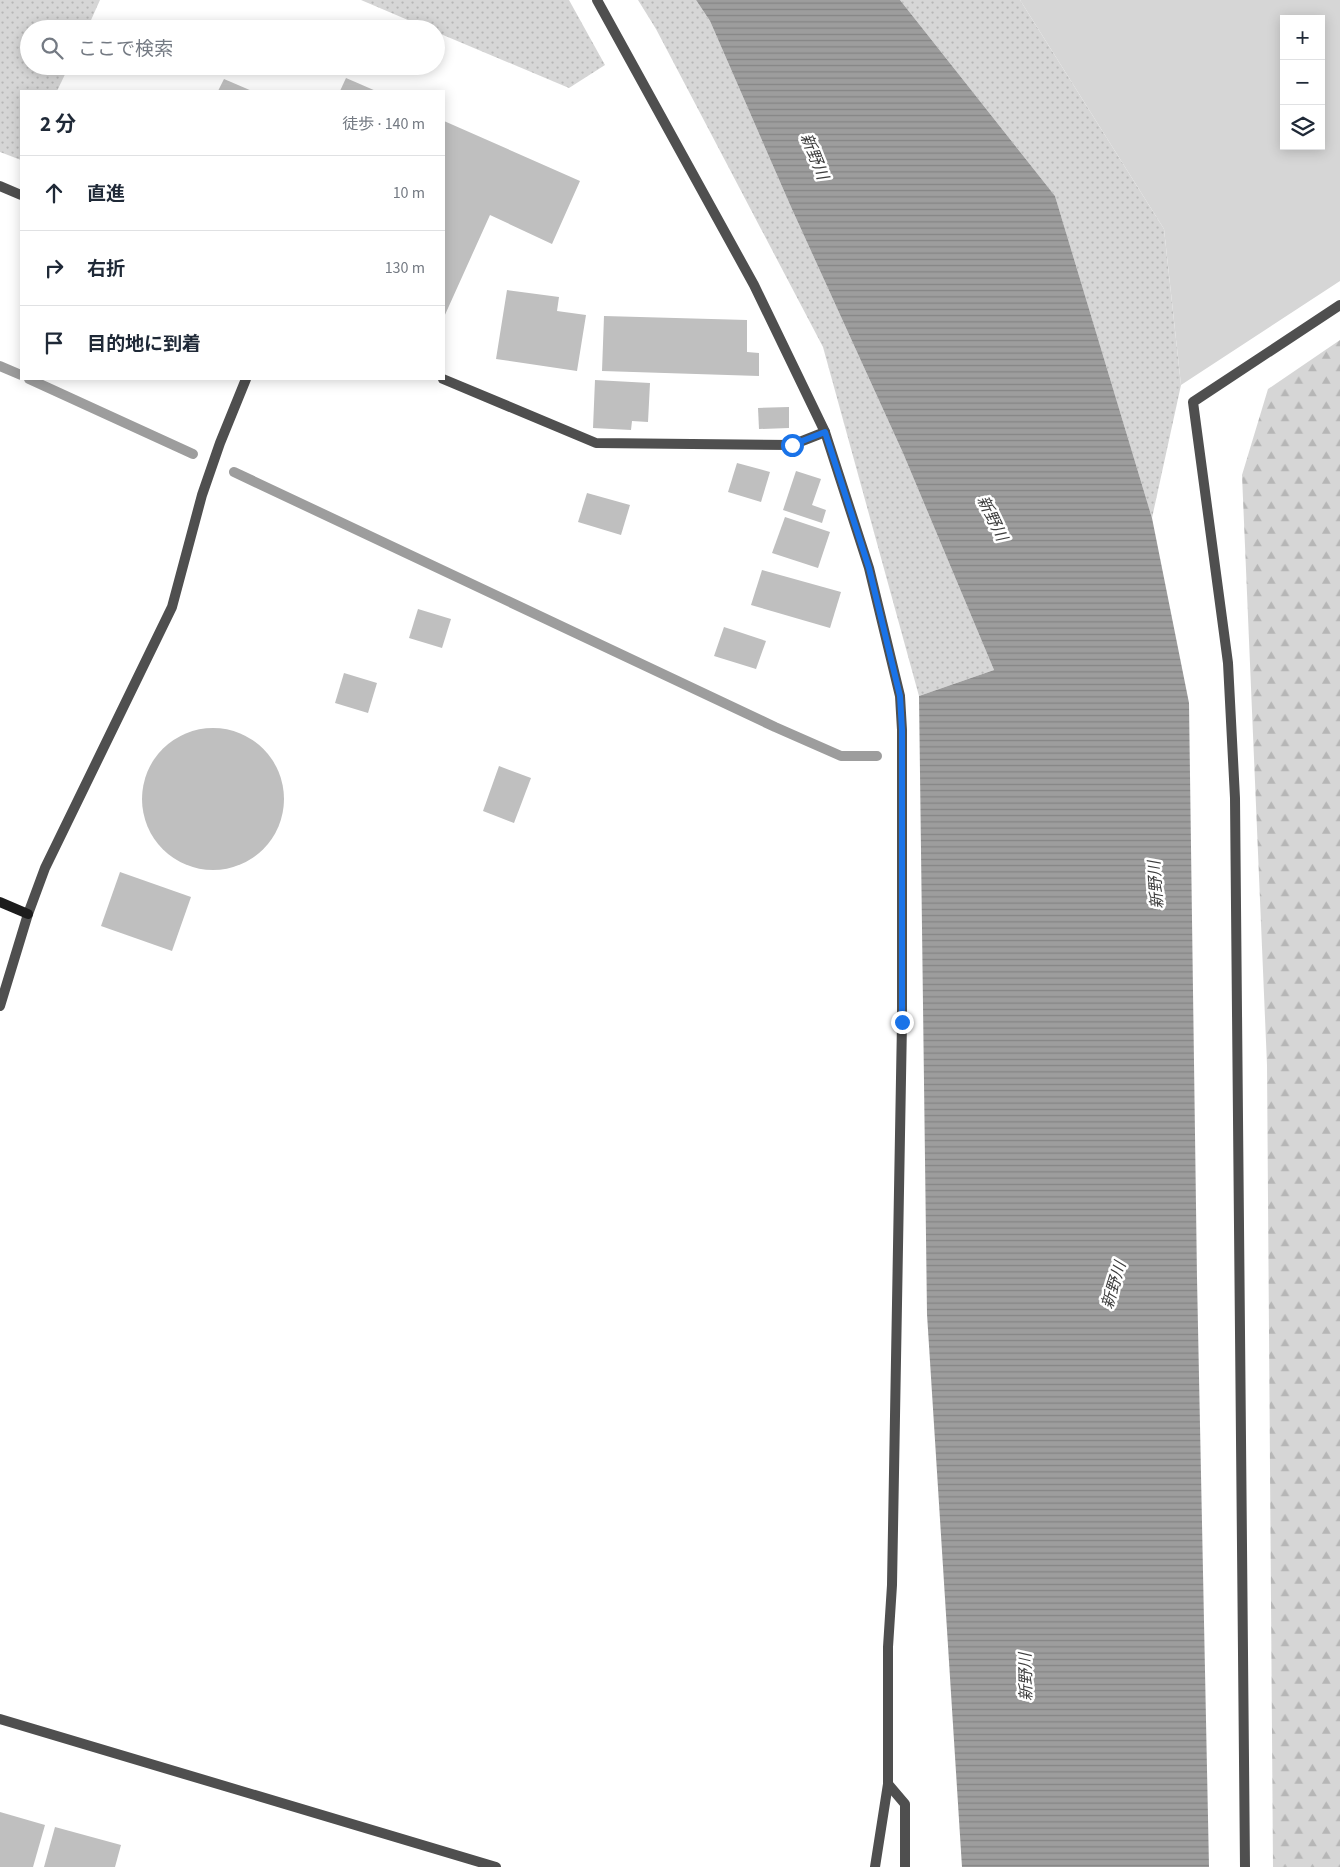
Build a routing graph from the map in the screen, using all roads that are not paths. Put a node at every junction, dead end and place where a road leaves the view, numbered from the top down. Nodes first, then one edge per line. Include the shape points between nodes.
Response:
1 (597, 0) edge
2 (0, 186) edge
3 (20, 195) edge
4 (1340, 305) edge
5 (246, 380) edge
6 (445, 380) edge
7 (825, 432) junction
8 (0, 902) edge
9 (28, 914) junction
10 (0, 1006) edge
11 (0, 1719) edge
12 (888, 1784) junction
13 (496, 1867) edge
14 (875, 1867) edge
15 (905, 1867) edge
16 (1245, 1867) edge

1 - 7 street via 754,285
2 - 3 street
4 - 16 street via 1193,402 1228,663 1235,798
5 - 9 street via 202,495 172,607 45,868
6 - 7 street via 596,443 792,445
7 - 12 street via 869,568 900,696 902,730 902,1032 892,1585 888,1647
8 - 9 street
9 - 10 street
11 - 13 street
12 - 14 street
12 - 15 street via 905,1804

